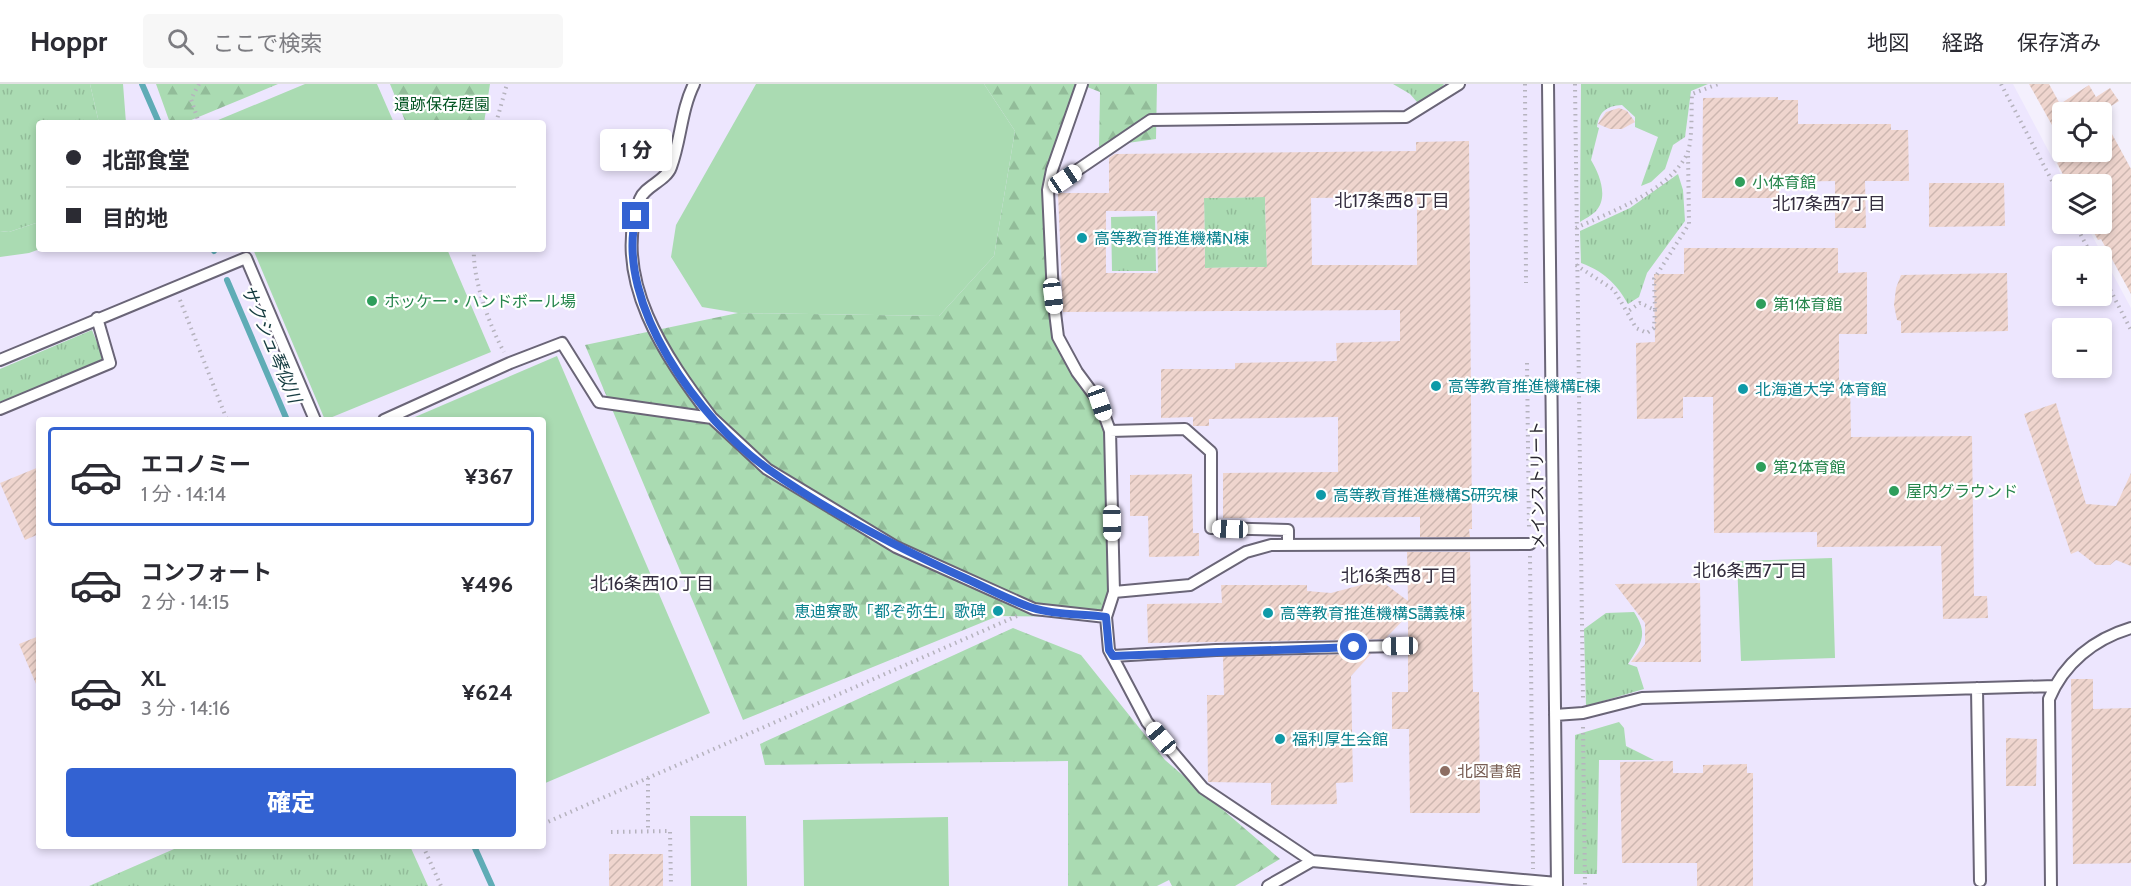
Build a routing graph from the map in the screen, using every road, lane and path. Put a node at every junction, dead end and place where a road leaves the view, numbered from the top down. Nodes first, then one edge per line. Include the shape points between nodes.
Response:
1 (199, 84) edge
2 (507, 84) edge
3 (694, 84) edge
4 (1082, 84) edge
5 (1460, 84) edge
6 (1525, 84) edge
7 (1548, 84) edge
8 (1575, 84) edge
9 (1718, 84) edge
10 (2001, 84) edge
11 (198, 120) edge
12 (497, 120) edge
13 (1688, 152) junction
14 (2052, 181) edge
15 (1048, 190) junction
16 (1576, 228) junction
17 (474, 252) edge
18 (1576, 265) junction
19 (1526, 283) dead end
20 (174, 286) junction
21 (2112, 293) edge
22 (1654, 310) junction
23 (1627, 312) junction
24 (97, 318) junction
25 (2131, 330) edge
26 (0, 360) edge
27 (510, 363) junction
28 (0, 409) edge
29 (226, 417) edge
30 (314, 417) edge
31 (391, 417) edge
32 (712, 418) junction
33 (1110, 431) junction
34 (1288, 544) junction
35 (1530, 544) dead end
36 (1114, 592) junction
37 (1035, 609) junction
38 (1106, 617) junction
39 (2131, 628) edge
40 (1400, 646) dead end
41 (1113, 656) junction
42 (2055, 686) junction
43 (1977, 688) junction
44 (1583, 713) junction
45 (1555, 715) junction
46 (1533, 728) dead end
47 (648, 778) junction
48 (546, 823) edge
49 (611, 832) dead end
50 (648, 832) junction
51 (424, 849) edge
52 (1312, 861) junction
53 (1533, 880) junction
54 (1980, 881) dead end
55 (1557, 884) edge
56 (441, 886) edge
57 (671, 886) edge
58 (1268, 886) edge
59 (1585, 886) edge
60 (2051, 886) edge

1 - 11 path via 191,99
2 - 12 path
3 - 32 lane via 687,98 671,170 640,196 631,236 634,276 650,321 682,379
4 - 15 lane
5 - 15 lane via 1406,117 1151,120
6 - 19 path
7 - 45 lane, メインストリート
8 - 16 path
9 - 13 path via 1692,94
10 - 14 path
13 - 16 path via 1652,191
13 - 22 path via 1689,224 1654,279
15 - 33 lane via 1058,337 1100,403
16 - 18 path
17 - 27 path via 484,302
18 - 23 path via 1614,290
18 - 44 path
20 - 24 lane
20 - 29 path
20 - 30 lane via 246,258
21 - 25 path
22 - 23 path via 1640,303
22 - 23 path via 1654,328 1647,333 1635,328
24 - 26 lane
24 - 28 lane via 110,363
27 - 31 lane
27 - 32 lane via 562,343 599,402
32 - 37 lane via 767,469 896,548
33 - 34 lane via 1185,429 1211,452 1211,528 1288,530
33 - 36 lane
34 - 35 lane
34 - 36 lane via 1246,552 1190,585
36 - 38 lane
37 - 38 lane
37 - 47 path
38 - 41 lane
39 - 42 lane via 2105,636 2074,661
40 - 41 lane
41 - 52 lane via 1147,722 1203,788
42 - 43 lane
42 - 60 lane via 2049,699
43 - 44 lane via 1642,698
43 - 54 lane
44 - 45 lane
44 - 59 path
45 - 55 lane, メインストリート
46 - 53 path
47 - 48 path
47 - 50 path
49 - 50 path
50 - 57 path via 670,831
51 - 56 path
52 - 53 lane
52 - 58 lane
53 - 55 lane

